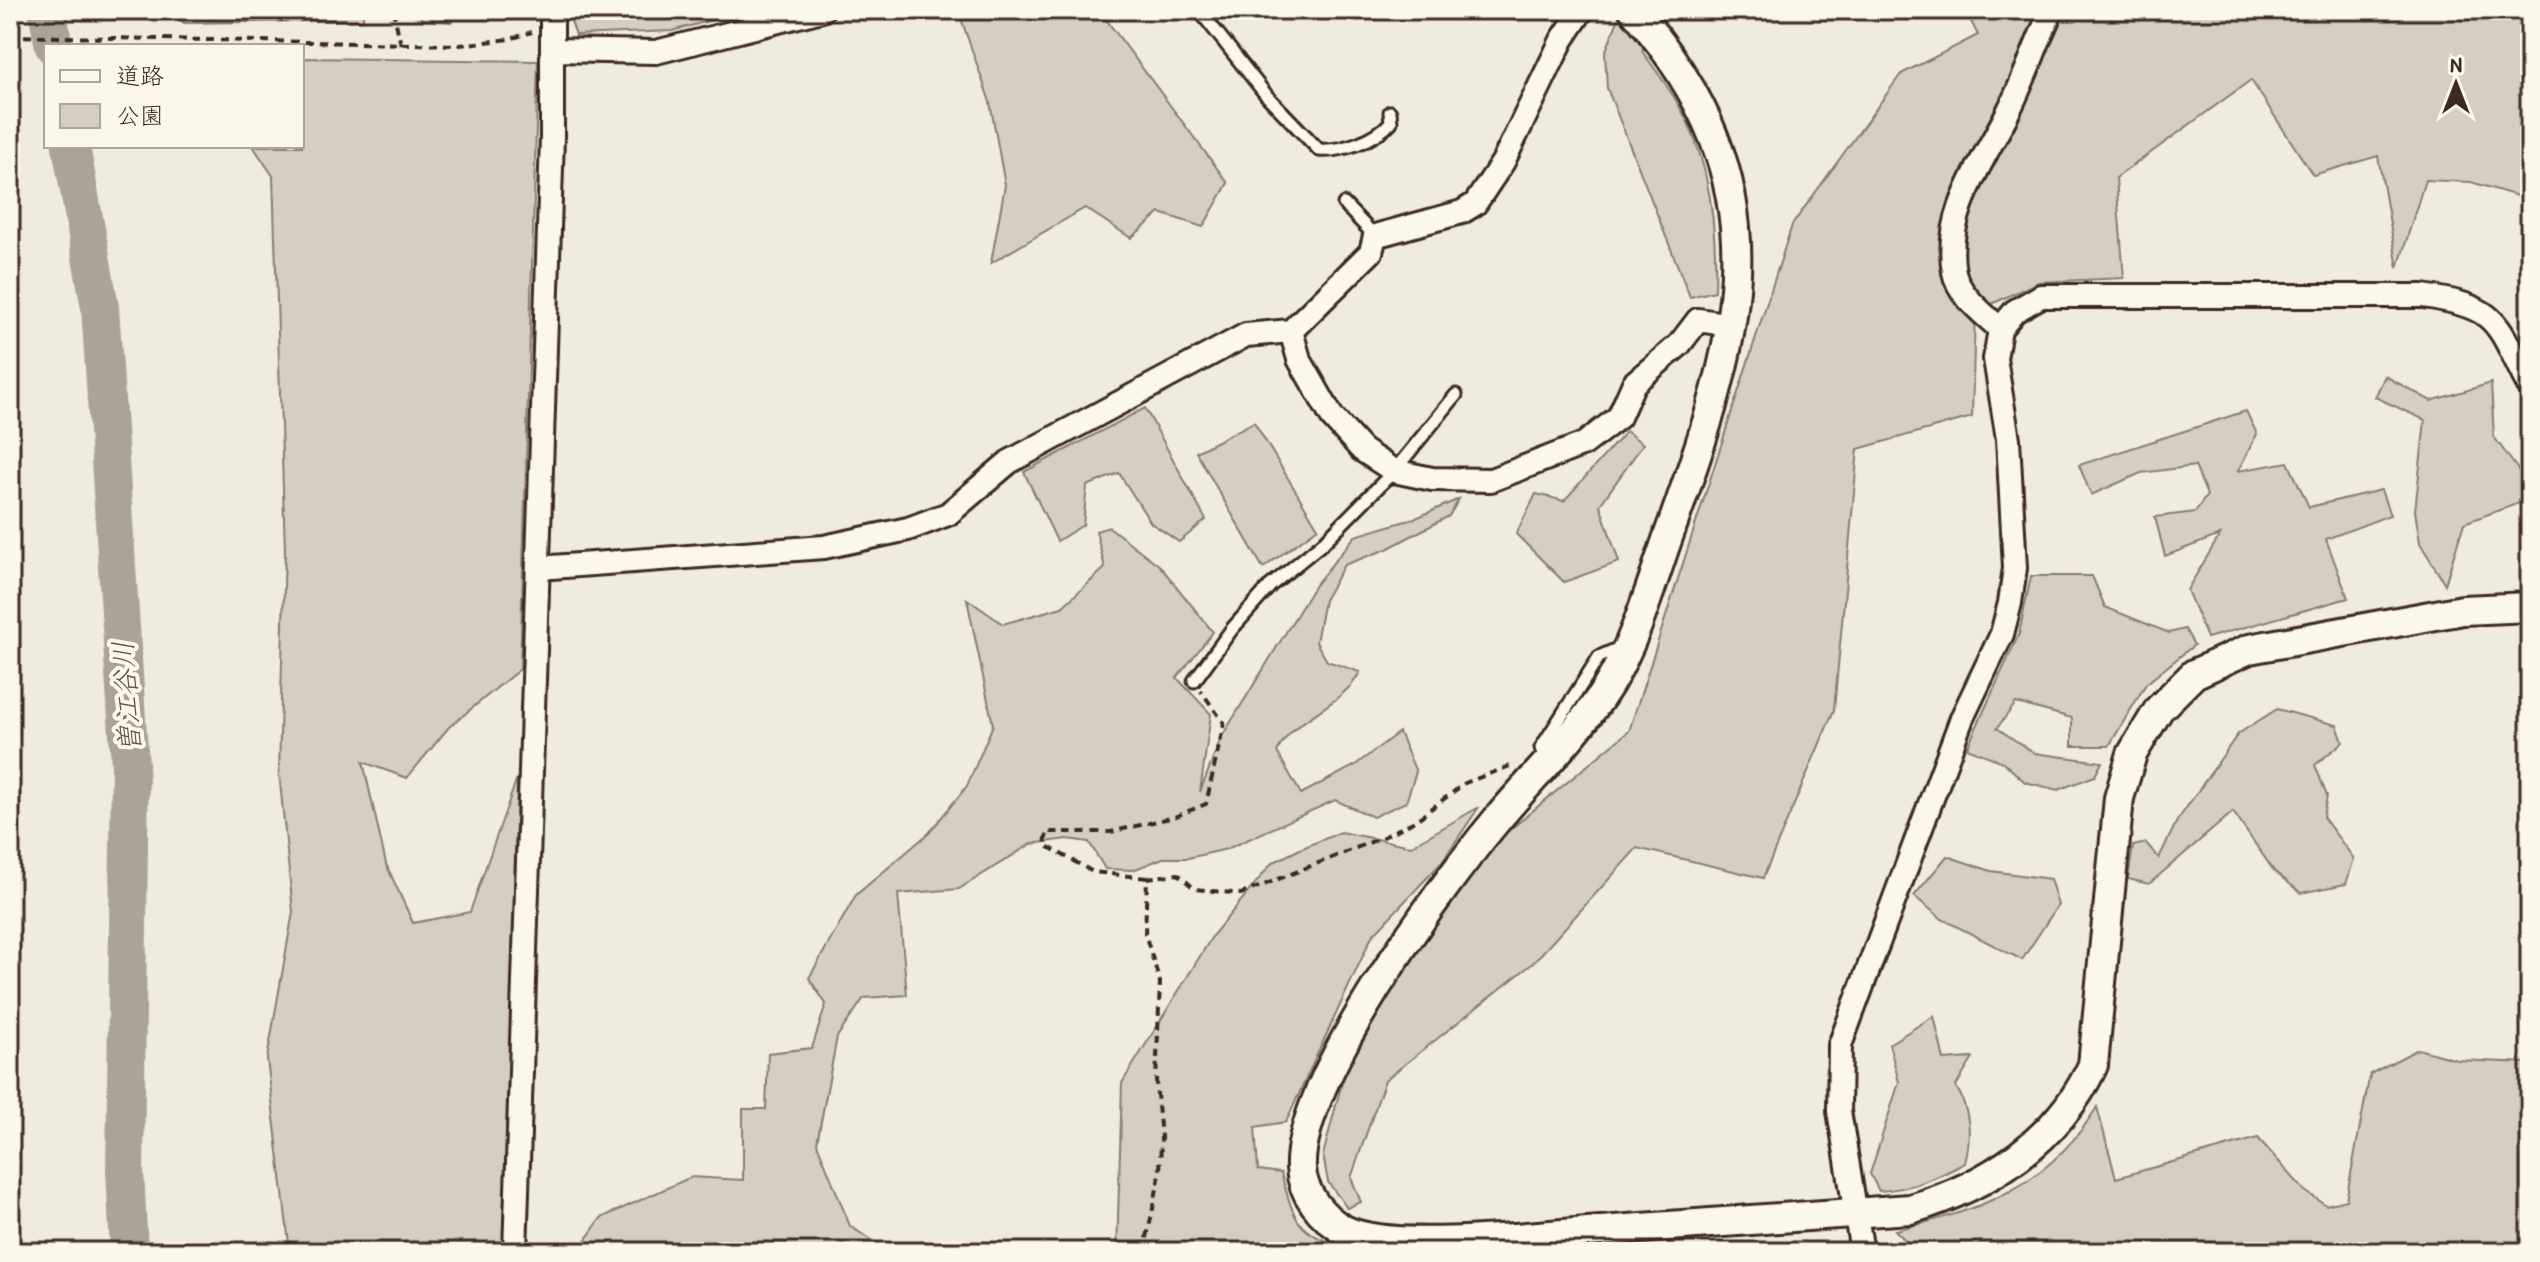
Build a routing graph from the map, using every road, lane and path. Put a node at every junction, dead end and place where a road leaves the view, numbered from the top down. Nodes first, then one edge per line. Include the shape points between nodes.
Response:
1 (393, 10) edge
2 (822, 10) edge
3 (1199, 10) edge
4 (1582, 10) edge
5 (1634, 10) edge
6 (2052, 10) edge
7 (553, 17) edge
8 (10, 36) edge
9 (401, 45) junction
10 (553, 50) junction
11 (1390, 112) dead end
12 (1344, 204) dead end
13 (1375, 236) junction
14 (1732, 325) junction
15 (2000, 329) junction
16 (1291, 331) junction
17 (2530, 388) edge
18 (1456, 395) dead end
19 (1394, 471) junction
20 (538, 568) junction
21 (2528, 603) edge
22 (1629, 644) junction
23 (1194, 681) joint
24 (1541, 748) joint
25 (1147, 878) junction
26 (1856, 1213) junction
27 (515, 1252) edge
28 (1144, 1252) edge
29 (1862, 1252) edge

1 - 9 path
2 - 10 street via 656,52
3 - 11 lane via 1267,96 1319,150 1334,152 1384,131
4 - 13 street via 1503,162 1475,204
5 - 14 street via 1697,104 1727,178 1739,242
6 - 15 street via 1954,226 1954,272 1962,291
7 - 9 path via 510,39
7 - 10 street
8 - 9 path
10 - 20 street
12 - 13 lane
13 - 16 street via 1371,252
14 - 19 street via 1698,320 1679,345 1634,383 1619,417 1584,444 1491,480 1432,479
14 - 22 street via 1705,429
15 - 17 street via 2015,311 2041,296 2423,296 2464,301 2500,326
15 - 26 street via 1995,359 2008,439 2015,568 2010,603 1840,1045 1839,1111
16 - 19 street via 1299,359 1332,417 1362,450
16 - 20 street via 1246,335 1009,462 948,514 908,529 824,547
18 - 19 lane
19 - 23 lane via 1324,542 1270,586
20 - 27 street
21 - 26 street via 2249,649 2194,674 2159,709 2132,754 2119,798 2098,1037 2080,1094 2034,1144 1978,1183 1910,1209
22 - 24 lane via 1599,657
22 - 26 street via 1578,731 1494,824 1380,979 1334,1061 1304,1133 1301,1171 1307,1190 1316,1207 1349,1233 1395,1242
23 - 25 path via 1224,723 1206,804 1111,832 1047,832 1045,845 1093,872
24 - 25 path via 1520,763 1465,783 1415,821 1381,838 1241,894 1195,889 1178,874
25 - 28 path via 1145,934 1160,982 1156,1083 1161,1137 1160,1174
26 - 29 street

